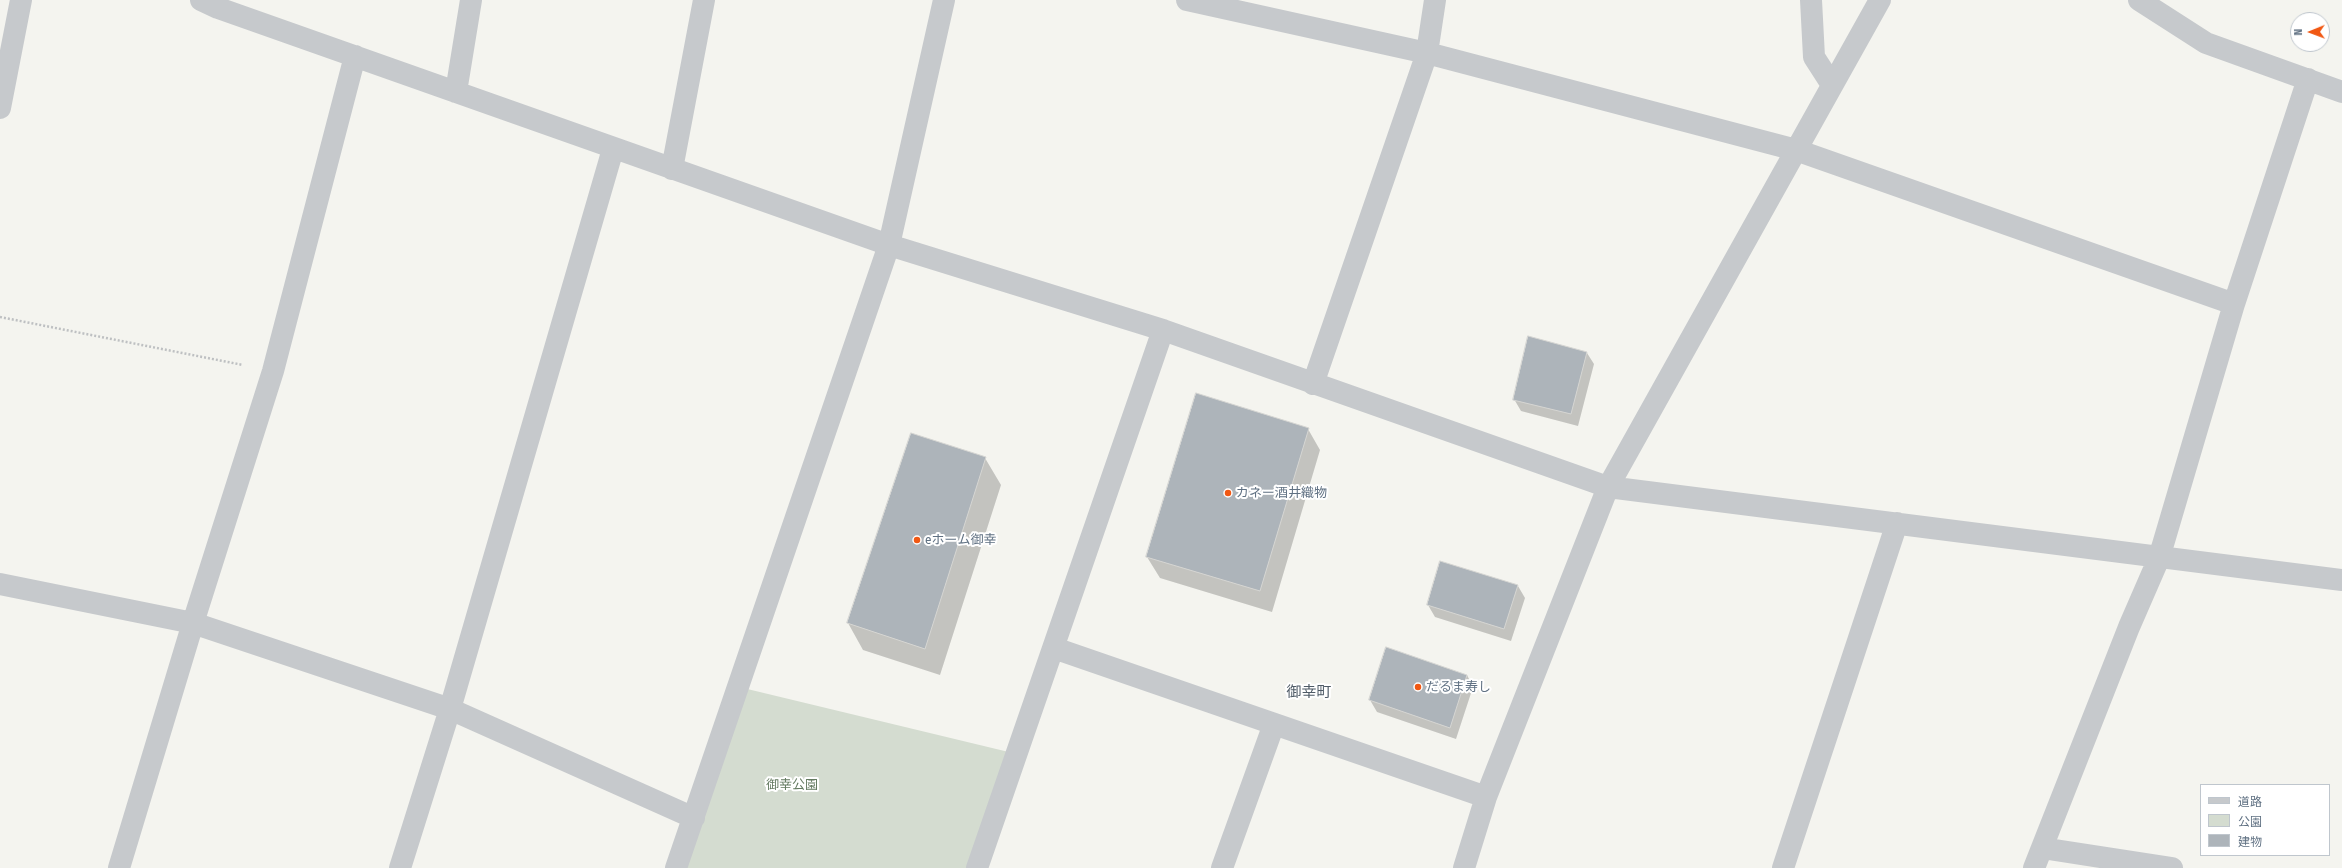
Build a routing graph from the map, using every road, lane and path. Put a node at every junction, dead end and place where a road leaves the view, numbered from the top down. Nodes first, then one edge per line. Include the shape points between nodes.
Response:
1 (21, 0) edge
2 (471, 0) edge
3 (704, 0) edge
4 (944, 0) edge
5 (1187, 0) edge
6 (1435, 0) edge
7 (1811, 0) edge
8 (1880, 0) edge
9 (2138, 0) edge
10 (213, 3) edge
11 (1427, 53) junction
12 (355, 56) junction
13 (2308, 79) junction
14 (1832, 85) junction
15 (456, 92) junction
16 (2342, 92) edge
17 (0, 108) edge
18 (613, 149) junction
19 (1796, 150) junction
20 (672, 169) junction
21 (889, 246) junction
22 (2234, 304) junction
23 (0, 317) edge
24 (1163, 330) junction
25 (273, 371) junction
26 (1313, 384) junction
27 (1608, 487) junction
28 (1897, 523) junction
29 (2159, 558) junction
30 (2342, 580) edge
31 (0, 584) edge
32 (193, 623) junction
33 (1054, 648) junction
34 (450, 709) junction
35 (1274, 724) junction
36 (1486, 797) junction
37 (694, 818) junction
38 (2038, 858) edge
39 (119, 868) edge
40 (400, 868) edge
41 (676, 868) edge
42 (976, 868) edge
43 (1222, 868) edge
44 (1464, 868) edge
45 (1784, 868) edge
46 (2172, 868) edge

1 - 17 street
2 - 15 street
3 - 20 street
4 - 21 street
5 - 11 street
6 - 11 street
7 - 14 street via 1814,57
8 - 14 street
9 - 13 street via 2206,43
10 - 12 street
11 - 19 street
11 - 26 street
12 - 15 street
12 - 25 street
13 - 16 street
13 - 22 street
14 - 19 street
15 - 18 street
18 - 20 street
18 - 34 street
19 - 22 street
19 - 27 street
20 - 21 street
21 - 24 street
21 - 37 street
22 - 29 street
23 - 25 path
24 - 26 street
24 - 33 street
25 - 32 street
26 - 27 street
27 - 28 street
27 - 36 street
28 - 29 street
28 - 45 street
29 - 30 street
29 - 38 street via 2129,627
31 - 32 street
32 - 34 street
32 - 39 street
33 - 35 street
33 - 42 street
34 - 37 street
34 - 40 street
35 - 36 street
35 - 43 street
36 - 44 street
37 - 41 street
38 - 46 street

